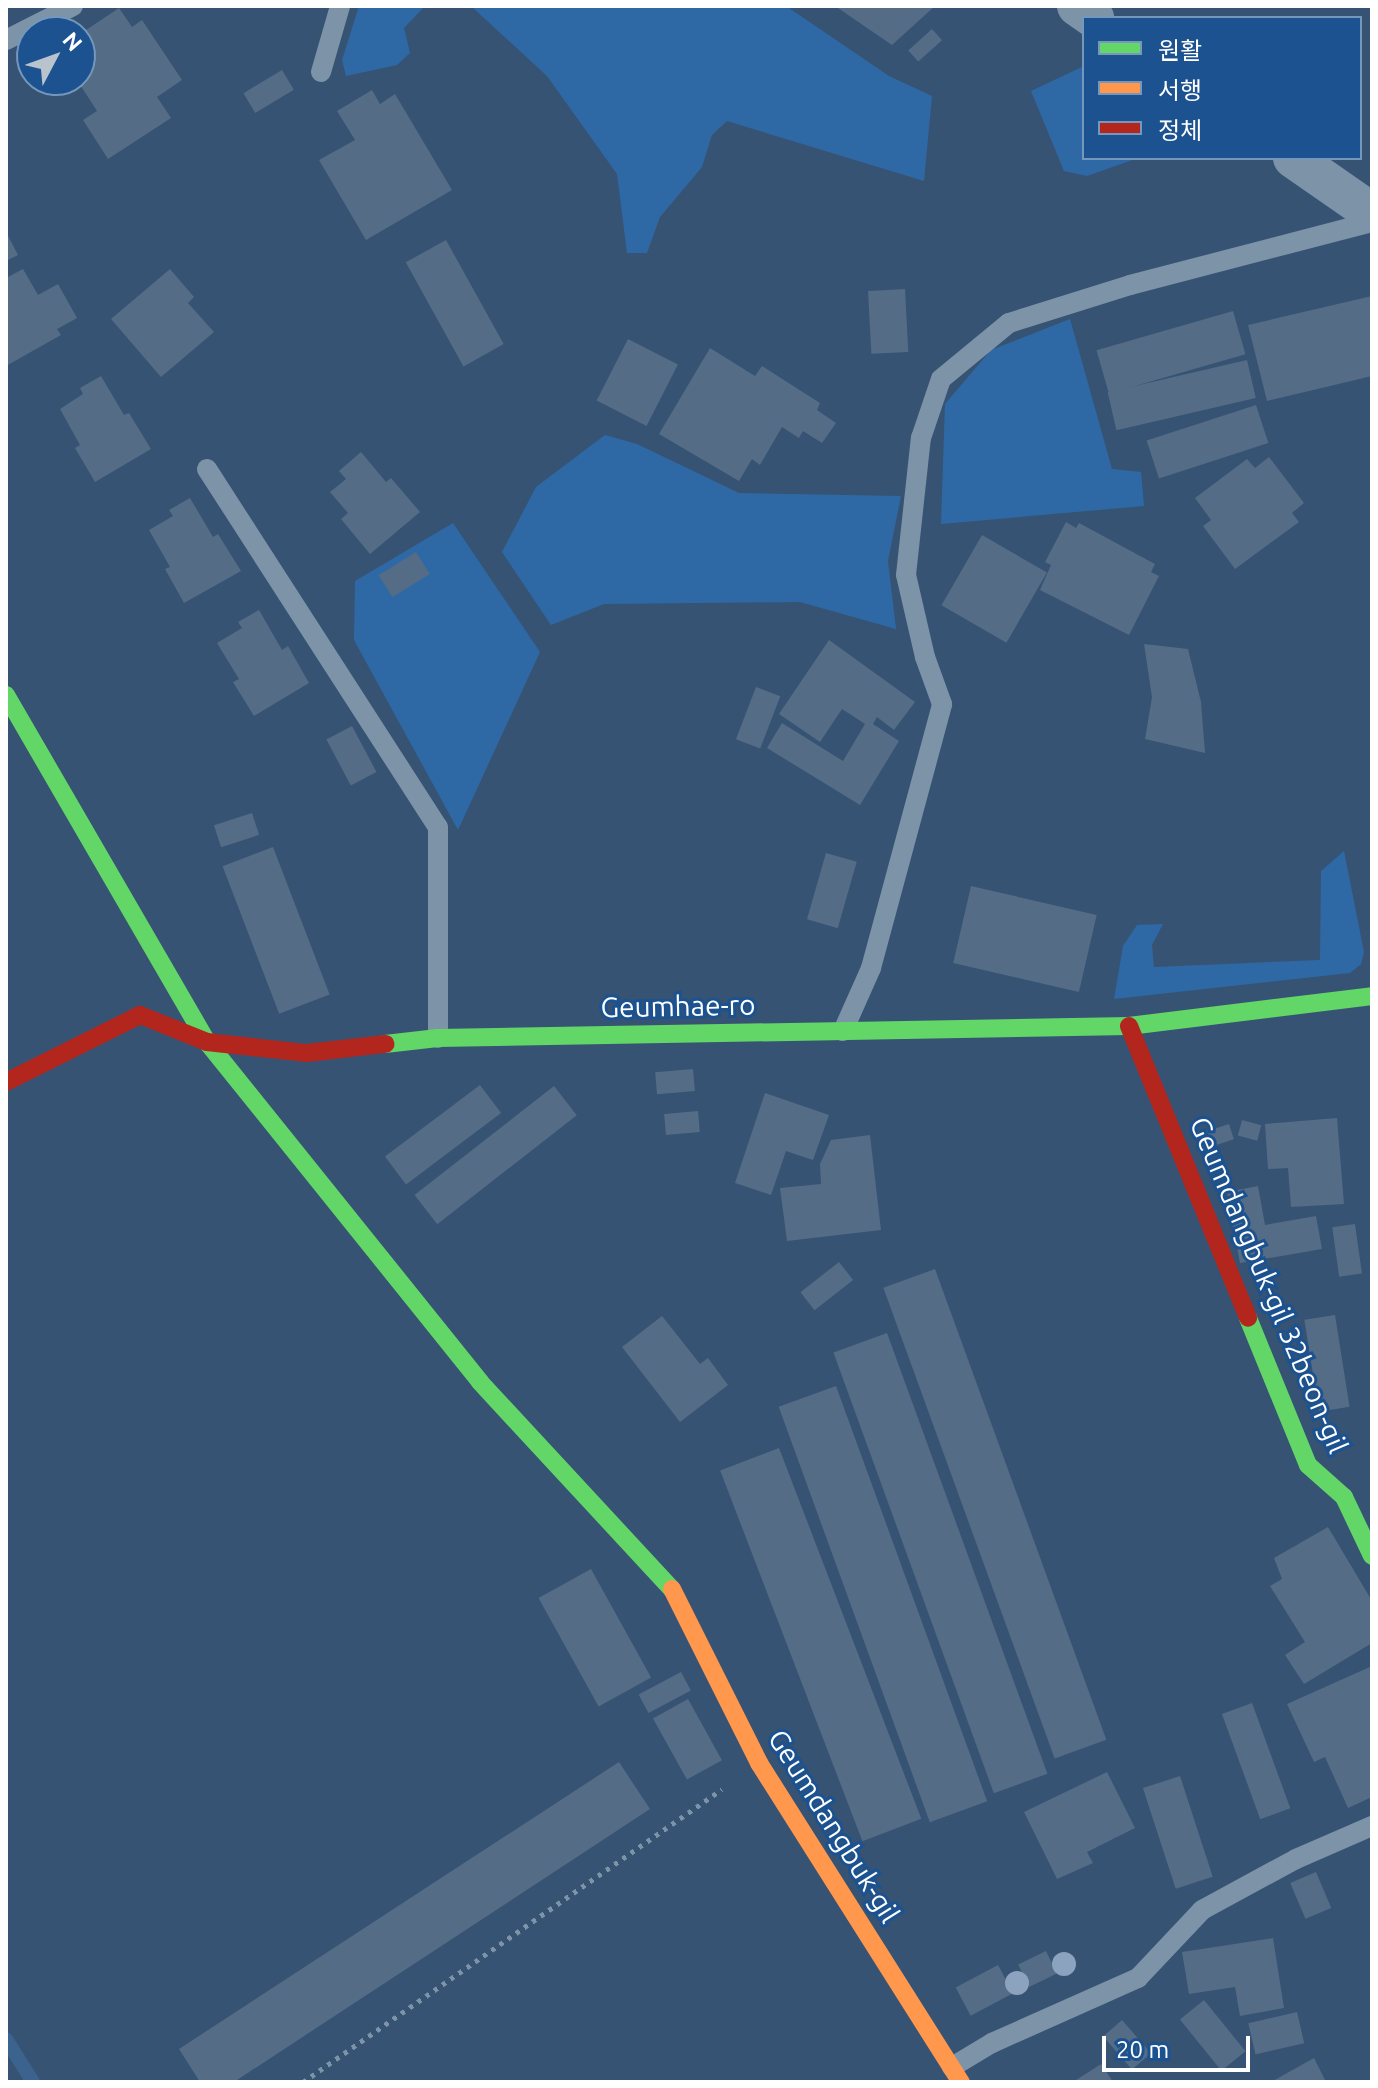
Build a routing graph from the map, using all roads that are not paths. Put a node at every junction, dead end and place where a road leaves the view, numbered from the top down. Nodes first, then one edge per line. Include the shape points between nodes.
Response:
1 (73, 6) edge
2 (340, 6) edge
3 (6, 40) edge
4 (321, 72) dead end
5 (1296, 160) edge
6 (1372, 213) edge
7 (1372, 222) edge
8 (207, 469) dead end
9 (6, 695) edge
10 (1372, 996) edge
11 (1129, 1026) junction
12 (843, 1031) junction
13 (438, 1038) junction
14 (207, 1042) junction
15 (6, 1082) edge
16 (1372, 1556) edge
17 (1372, 1826) edge
18 (957, 2074) edge

1 - 3 lane
2 - 4 lane
5 - 6 street
7 - 12 lane via 1130,285 1009,323 941,379 921,438 906,575 942,704 871,968
8 - 13 lane via 438,827
9 - 14 street, Geumdangbuk-gil
10 - 11 street, Geumhae-ro
11 - 12 street, Geumhae-ro
11 - 16 street, Geumdangbuk-gil 32beon-gil via 1308,1465 1344,1497
12 - 13 street, Geumhae-ro
13 - 14 street, Geumhae-ro via 307,1053
14 - 15 street, Geumhae-ro via 140,1015
14 - 18 street, Geumdangbuk-gil via 480,1382 674,1591 759,1763
17 - 18 lane via 1296,1859 1202,1910 1138,1978 992,2043

